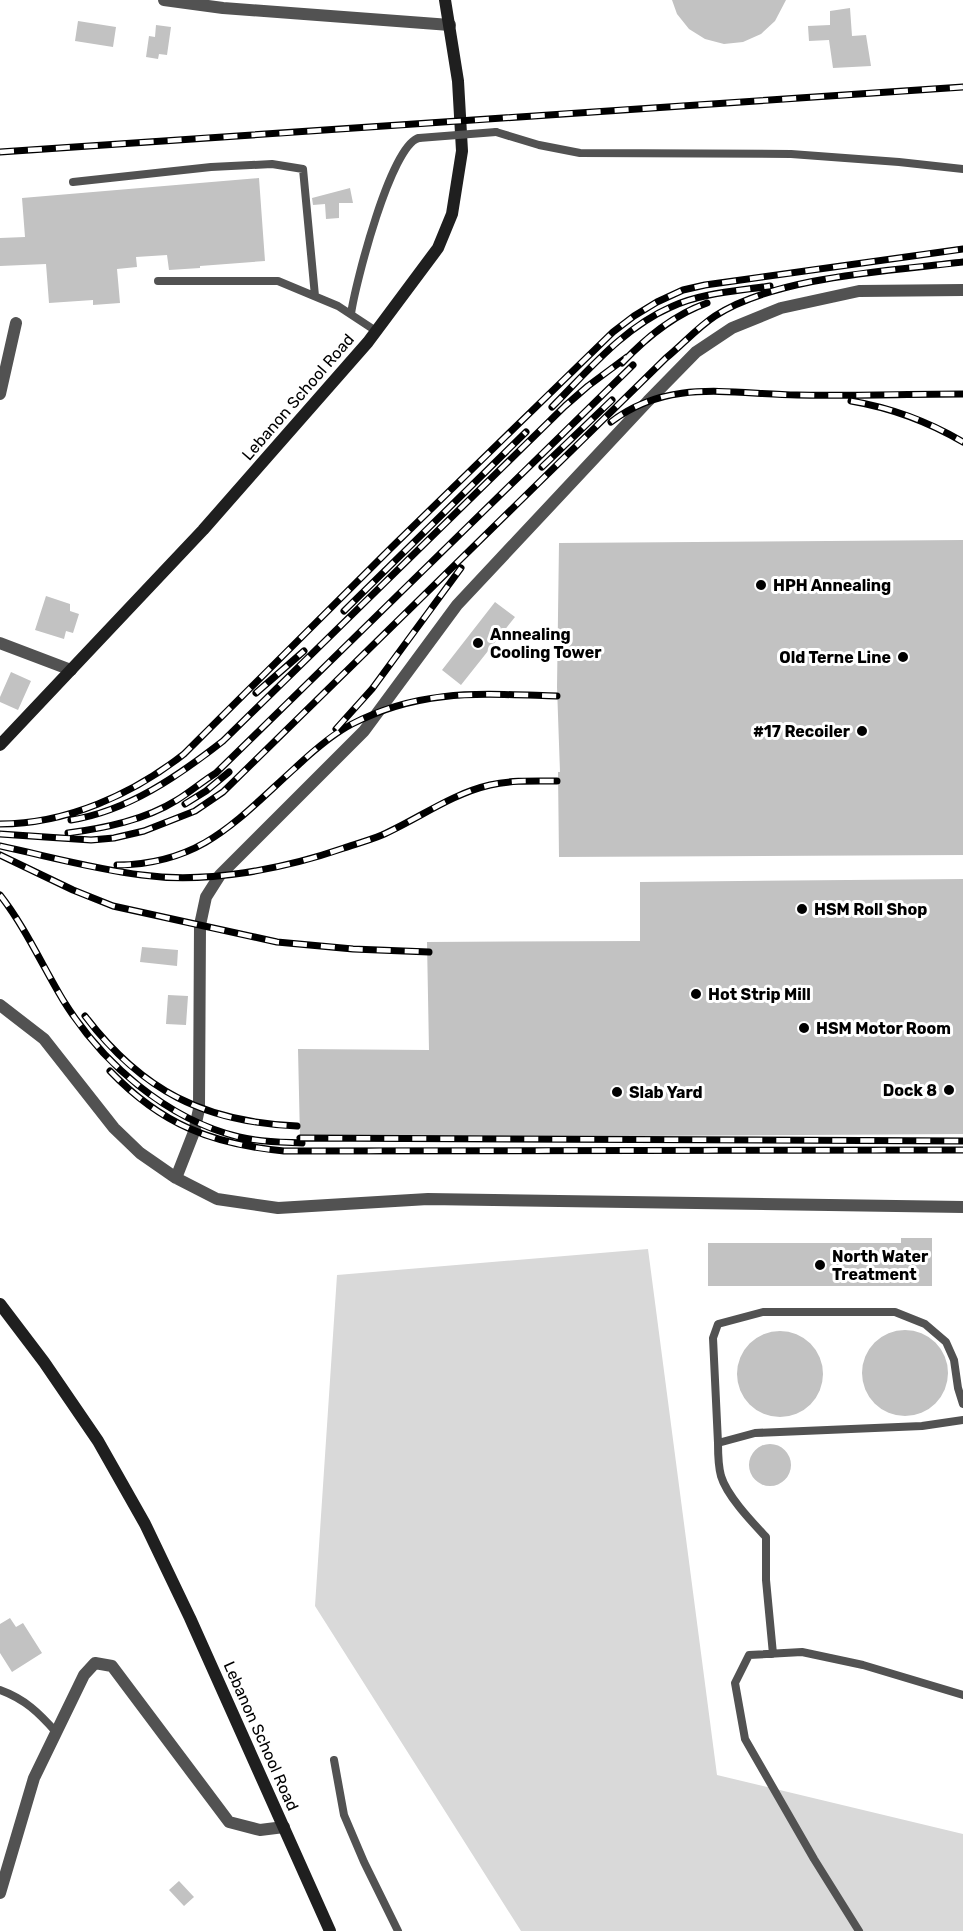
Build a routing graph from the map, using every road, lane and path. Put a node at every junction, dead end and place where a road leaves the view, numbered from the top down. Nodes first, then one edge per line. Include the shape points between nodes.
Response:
1 (164, 0) edge
2 (445, 0) edge
3 (224, 4) edge
4 (450, 25) junction
5 (963, 169) edge
6 (73, 182) dead end
7 (158, 281) dead end
8 (963, 290) edge
9 (315, 296) junction
10 (351, 314) junction
11 (16, 323) dead end
12 (376, 331) junction
13 (0, 394) edge
14 (0, 643) edge
15 (71, 670) junction
16 (0, 745) edge
17 (0, 1005) edge
18 (176, 1178) junction
19 (963, 1207) edge
20 (0, 1304) edge
21 (963, 1404) edge
22 (963, 1420) edge
23 (718, 1443) junction
24 (773, 1654) junction
25 (0, 1690) edge
26 (963, 1695) edge
27 (56, 1732) junction
28 (334, 1760) dead end
29 (284, 1827) junction
30 (0, 1893) edge
31 (330, 1931) edge
32 (398, 1931) edge
33 (859, 1931) edge

1 - 3 street
2 - 4 street, Lebanon School Road
3 - 4 street
4 - 12 street, Lebanon School Road via 462,151 452,214 438,248
5 - 10 lane, bridge via 790,154 580,153 496,132 415,139 402,154 387,185 354,289
6 - 9 lane via 211,167 272,164 303,169
7 - 9 lane via 278,281
8 - 18 street via 859,291 782,308 732,328 688,360 457,605 364,731 220,875 206,897 200,925 199,1108
9 - 10 lane
10 - 12 lane
11 - 13 street
12 - 15 street, Lebanon School Road via 203,530
14 - 15 street
15 - 16 street, Lebanon School Road
17 - 18 street via 44,1039 114,1128 140,1153
18 - 19 street via 217,1199 278,1208 428,1199
20 - 29 street, Lebanon School Road via 98,1441 145,1524
21 - 23 lane via 946,1342 925,1324 895,1312 763,1312 718,1324 713,1338
22 - 23 lane via 922,1426 755,1433
23 - 24 lane via 722,1479 746,1516 766,1537
24 - 26 lane via 802,1652 863,1665
24 - 33 lane via 749,1655 735,1683 745,1739
25 - 27 lane via 38,1711
27 - 29 street, Lebanon School Road via 84,1675 95,1663 112,1666 229,1822 260,1830
27 - 30 street, Lebanon School Road via 34,1778
28 - 32 lane via 344,1815
29 - 31 street

